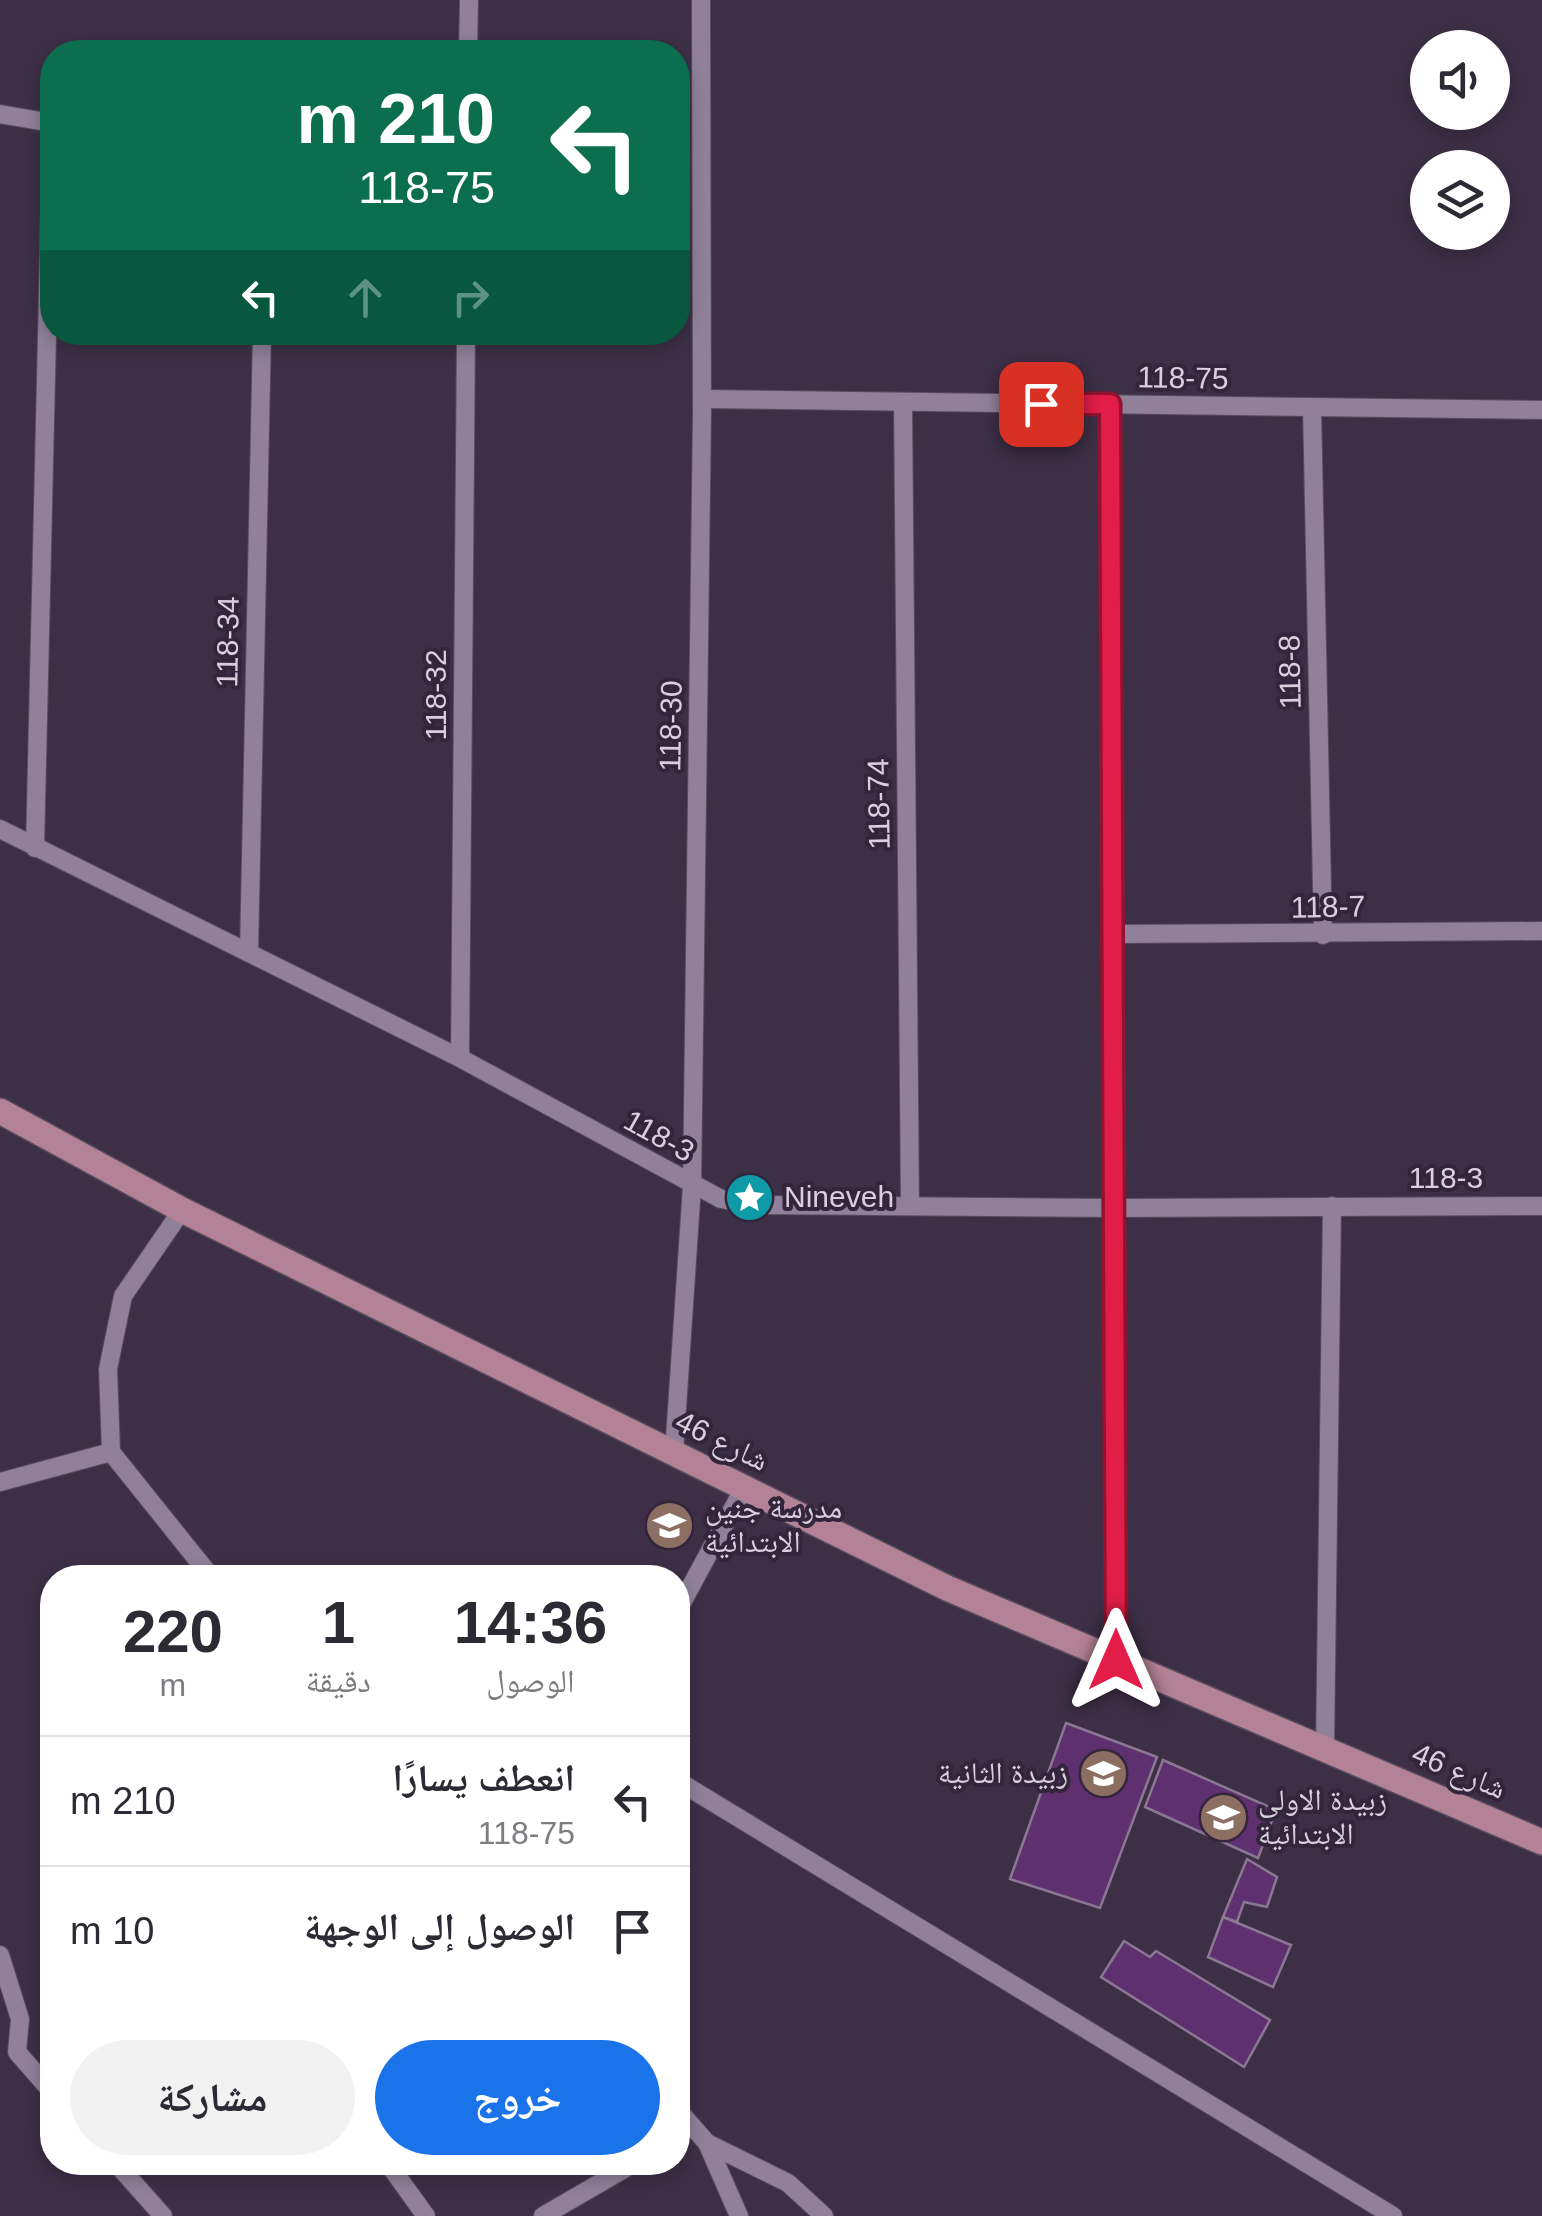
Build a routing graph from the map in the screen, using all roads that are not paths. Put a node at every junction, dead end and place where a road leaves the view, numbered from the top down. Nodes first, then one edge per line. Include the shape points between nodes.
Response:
1 (469, 0) edge
2 (701, 0) edge
3 (468, 40) edge
4 (0, 114) edge
5 (40, 121) edge
6 (47, 345) edge
7 (262, 345) edge
8 (466, 345) edge
9 (702, 398) junction
10 (903, 402) junction
11 (1110, 404) junction
12 (1312, 407) junction
13 (1542, 410) edge
14 (0, 829) edge
15 (35, 848) junction
16 (1542, 931) edge
17 (1114, 934) junction
18 (1322, 935) junction
19 (248, 954) junction
20 (460, 1058) junction
21 (0, 1111) edge
22 (692, 1186) junction
23 (910, 1206) junction
24 (1332, 1206) junction
25 (1542, 1206) edge
26 (1116, 1208) junction
27 (182, 1210) junction
28 (111, 1452) junction
29 (674, 1453) junction
30 (0, 1482) edge
31 (744, 1488) junction
32 (202, 1565) edge
33 (690, 1588) edge
34 (1116, 1660) junction
35 (1325, 1749) junction
36 (690, 1788) edge
37 (1542, 1842) edge
38 (0, 1956) edge
39 (17, 2052) junction
40 (0, 2062) edge
41 (40, 2078) edge
42 (690, 2134) edge
43 (707, 2143) junction
44 (126, 2175) edge
45 (396, 2175) edge
46 (614, 2175) edge
47 (162, 2216) edge
48 (426, 2216) edge
49 (543, 2216) edge
50 (739, 2216) edge
51 (824, 2216) edge
52 (1393, 2216) edge

1 - 3 street
2 - 9 street, 118-30
4 - 5 street
6 - 15 street
7 - 19 street, 118-34
8 - 20 street, 118-32
9 - 10 street, 118-75
9 - 22 street, 118-30
10 - 11 street, 118-75
10 - 23 street, 118-74
11 - 12 street, 118-75
11 - 17 street
12 - 13 street, 118-75
12 - 18 street, 118-8
14 - 15 street, 118-3
15 - 19 street, 118-3
16 - 18 street, 118-7
17 - 18 street, 118-7
17 - 26 street
19 - 20 street, 118-3
20 - 22 street, 118-3
21 - 27 main road, شارع 46
22 - 23 street, 118-3 via 754,1205
22 - 29 street, 118-30
23 - 26 street, 118-3
24 - 25 street, 118-3
24 - 26 street, 118-3
24 - 35 street
26 - 34 street
27 - 28 street via 123,1296 108,1368
27 - 29 main road, شارع 46
28 - 30 street
28 - 32 street
29 - 31 main road, شارع 46
31 - 33 street
31 - 34 main road, شارع 46 via 947,1588
34 - 35 main road, شارع 46
35 - 37 main road, شارع 46
36 - 52 street
38 - 39 street via 20,2019
39 - 40 street
39 - 41 street
42 - 43 street
43 - 50 street
43 - 51 street via 788,2183
44 - 47 street
45 - 48 street
46 - 49 street

